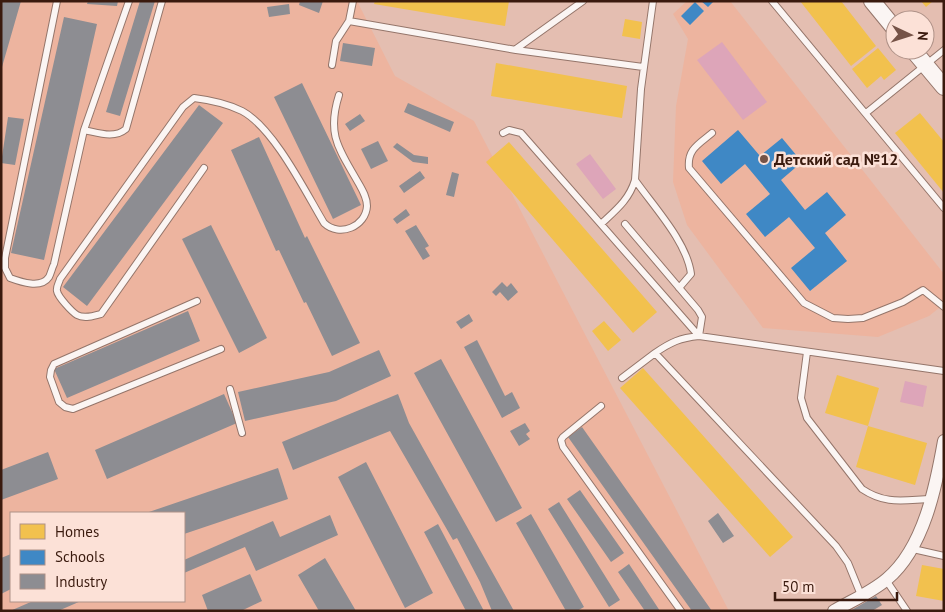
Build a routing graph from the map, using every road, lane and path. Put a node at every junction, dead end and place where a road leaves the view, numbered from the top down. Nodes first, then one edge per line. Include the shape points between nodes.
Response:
1 (58, 1) edge
2 (129, 1) edge
3 (162, 1) edge
4 (353, 1) edge
5 (583, 1) edge
6 (653, 1) edge
7 (772, 1) edge
8 (872, 1) edge
9 (885, 16) edge
10 (348, 21) junction
11 (516, 48) dead end
12 (944, 50) edge
13 (922, 60) edge
14 (332, 65) dead end
15 (926, 65) junction
16 (643, 67) junction
17 (944, 87) edge
18 (339, 95) dead end
19 (866, 113) junction
20 (84, 130) junction
21 (503, 133) dead end
22 (712, 133) dead end
23 (204, 168) dead end
24 (635, 180) junction
25 (944, 208) edge
26 (601, 224) junction
27 (625, 224) dead end
28 (680, 288) junction
29 (197, 301) dead end
30 (944, 307) edge
31 (699, 336) junction
32 (221, 349) dead end
33 (807, 352) junction
34 (655, 353) junction
35 (944, 371) edge
36 (622, 378) dead end
37 (230, 389) dead end
38 (601, 406) dead end
39 (242, 433) dead end
40 (944, 442) edge
41 (931, 499) junction
42 (913, 549) junction
43 (944, 556) edge
44 (886, 580) junction
45 (861, 595) junction
46 (681, 611) edge
47 (834, 611) edge
48 (908, 611) edge

1 - 20 lane via 5,258 10,278 23,283 41,283 49,278
2 - 20 lane
3 - 20 lane via 126,129 120,134 110,135
4 - 10 lane
5 - 11 lane
6 - 16 lane
7 - 19 lane
8 - 9 street
10 - 14 lane via 336,40
10 - 16 lane via 516,50
12 - 15 lane
13 - 15 street
15 - 17 street
15 - 19 lane
16 - 24 lane
18 - 23 lane via 334,111 336,144 367,205 358,223 339,231 330,229 284,156 260,126 243,112 194,98 183,107 60,279 57,292 67,306 78,316 101,314
19 - 25 lane
21 - 26 lane via 509,130 521,133
22 - 30 lane via 690,152 689,168 804,303 833,318 848,320 880,312 923,290
24 - 26 lane via 623,204
24 - 28 lane via 690,261 691,274
26 - 31 lane
27 - 28 lane
28 - 31 lane via 702,317
29 - 32 lane via 54,364 50,377 59,402 73,409
31 - 33 lane
31 - 34 lane via 682,338
33 - 35 lane
33 - 41 lane via 802,398 807,418 862,488 882,499
34 - 36 lane
34 - 45 lane via 836,546 848,563
37 - 39 lane
38 - 46 lane via 562,436 563,447
40 - 41 street
41 - 42 street
42 - 43 lane
42 - 44 street
44 - 45 street
44 - 48 lane
45 - 47 street

